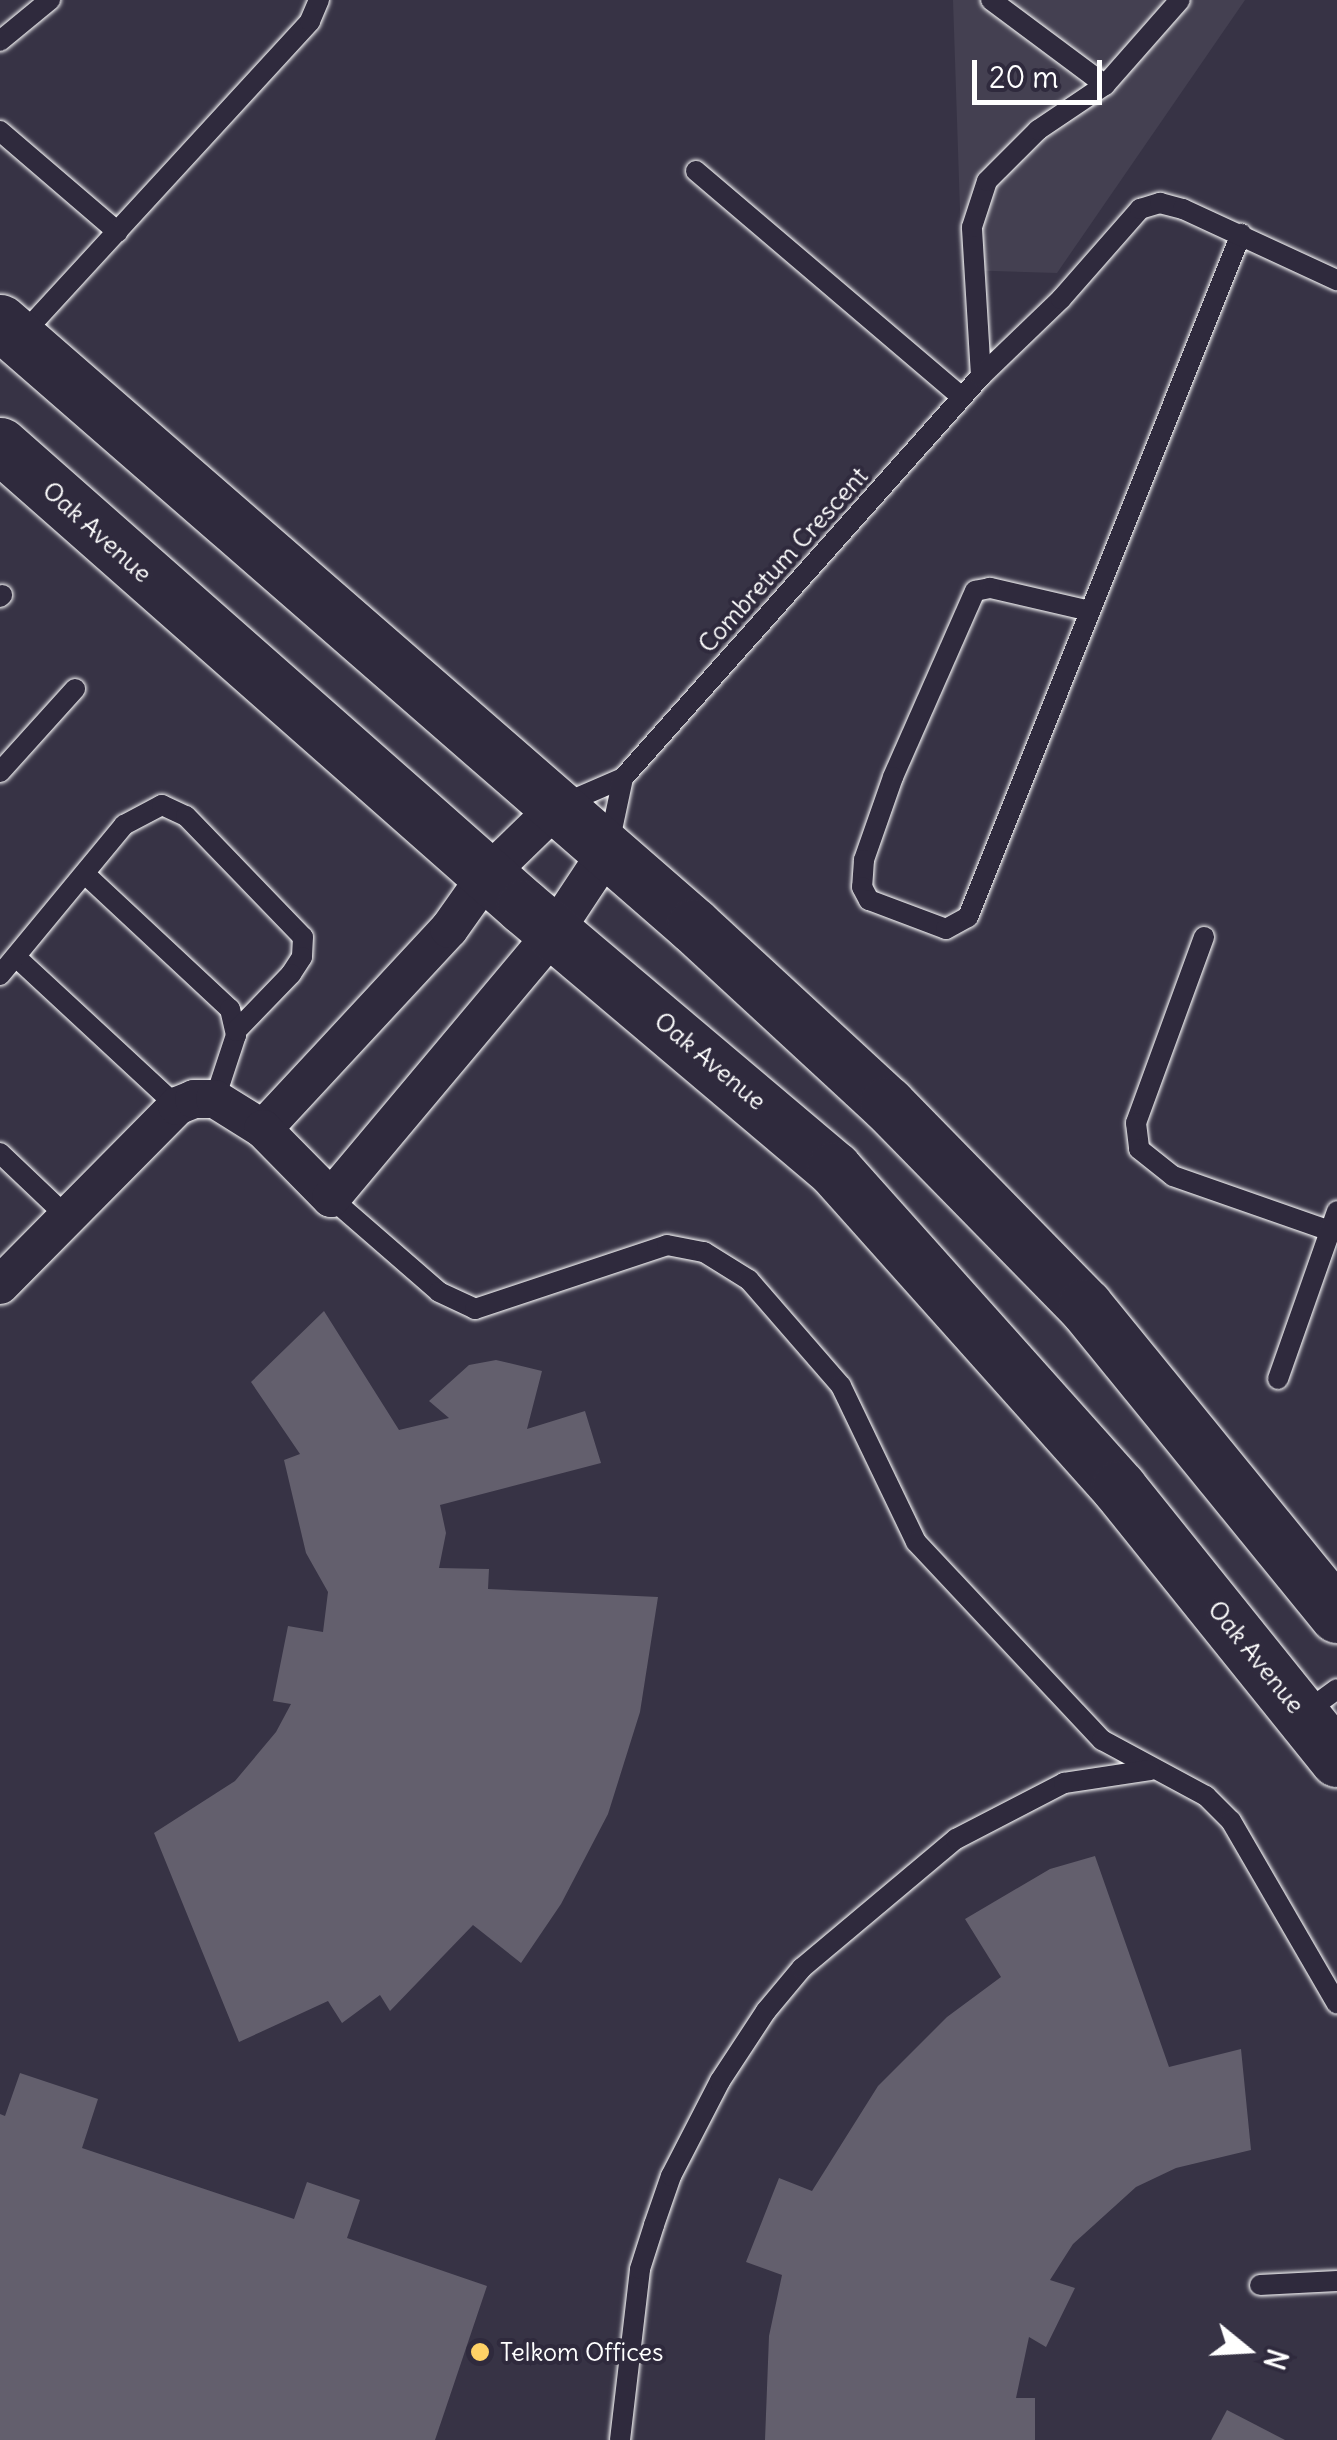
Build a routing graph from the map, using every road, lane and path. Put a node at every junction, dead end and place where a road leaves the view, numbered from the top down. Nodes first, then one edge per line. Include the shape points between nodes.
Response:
1 (50, 0) edge
2 (319, 0) edge
3 (991, 0) edge
4 (1180, 0) edge
5 (0, 41) edge
6 (1105, 84) junction
7 (0, 131) edge
8 (696, 171) dead end
9 (118, 232) junction
10 (1241, 234) junction
11 (1337, 280) edge
12 (9, 330) edge
13 (980, 376) junction
14 (962, 398) junction
15 (0, 445) edge
16 (1090, 611) junction
17 (76, 689) dead end
18 (0, 772) edge
19 (623, 778) junction
20 (557, 807) junction
21 (607, 852) junction
22 (85, 874) junction
23 (488, 874) junction
24 (554, 932) junction
25 (1204, 937) dead end
26 (16, 957) junction
27 (0, 975) edge
28 (236, 1031) junction
29 (215, 1100) junction
30 (177, 1106) junction
31 (262, 1129) junction
32 (0, 1153) edge
33 (332, 1198) junction
34 (65, 1215) junction
35 (1332, 1220) edge
36 (0, 1285) edge
37 (1278, 1378) dead end
38 (1337, 1615) edge
39 (1320, 1702) edge
40 (1337, 1759) edge
41 (1154, 1770) junction
42 (1337, 2004) edge
43 (1337, 2282) edge
44 (1260, 2285) dead end
45 (620, 2440) edge

1 - 5 lane
2 - 9 lane via 310,22
3 - 6 lane
4 - 6 lane
6 - 13 lane via 1038,130 986,181 972,227
7 - 9 lane
8 - 14 lane
9 - 12 lane
10 - 11 lane
10 - 13 lane, Combretum Crescent via 1183,210 1148,205
10 - 16 lane
12 - 20 street
13 - 14 lane, Combretum Crescent
14 - 19 lane, Combretum Crescent
15 - 23 street, Oak Avenue
16 - 16 lane via 968,916 946,929 869,900 862,887 870,844 975,592 990,588
17 - 18 lane
19 - 20 lane, Combretum Crescent
19 - 21 lane, Combretum Crescent
20 - 21 street
20 - 23 street
21 - 24 street
21 - 38 street via 887,1104 1085,1306
22 - 26 lane
22 - 28 lane via 230,1008
22 - 28 lane via 124,824 162,805 186,816 300,928 302,957
23 - 24 street, Oak Avenue
23 - 31 street via 449,928
24 - 33 street
24 - 39 street, Oak Avenue via 834,1169 1118,1488
25 - 35 lane via 1136,1124 1138,1149 1172,1176
26 - 27 lane
26 - 30 lane
28 - 29 lane
29 - 30 street
29 - 31 street
30 - 34 street
31 - 33 street
32 - 34 lane
33 - 41 lane via 439,1292 475,1309 667,1245 704,1252 748,1280 841,1386 916,1542 1080,1720
34 - 36 street
35 - 37 lane
39 - 40 street, Oak Avenue
41 - 42 lane via 1206,1796 1230,1821
41 - 45 lane via 1064,1783 956,1839 802,1968 766,2011 720,2082 665,2193 640,2268
43 - 44 lane

